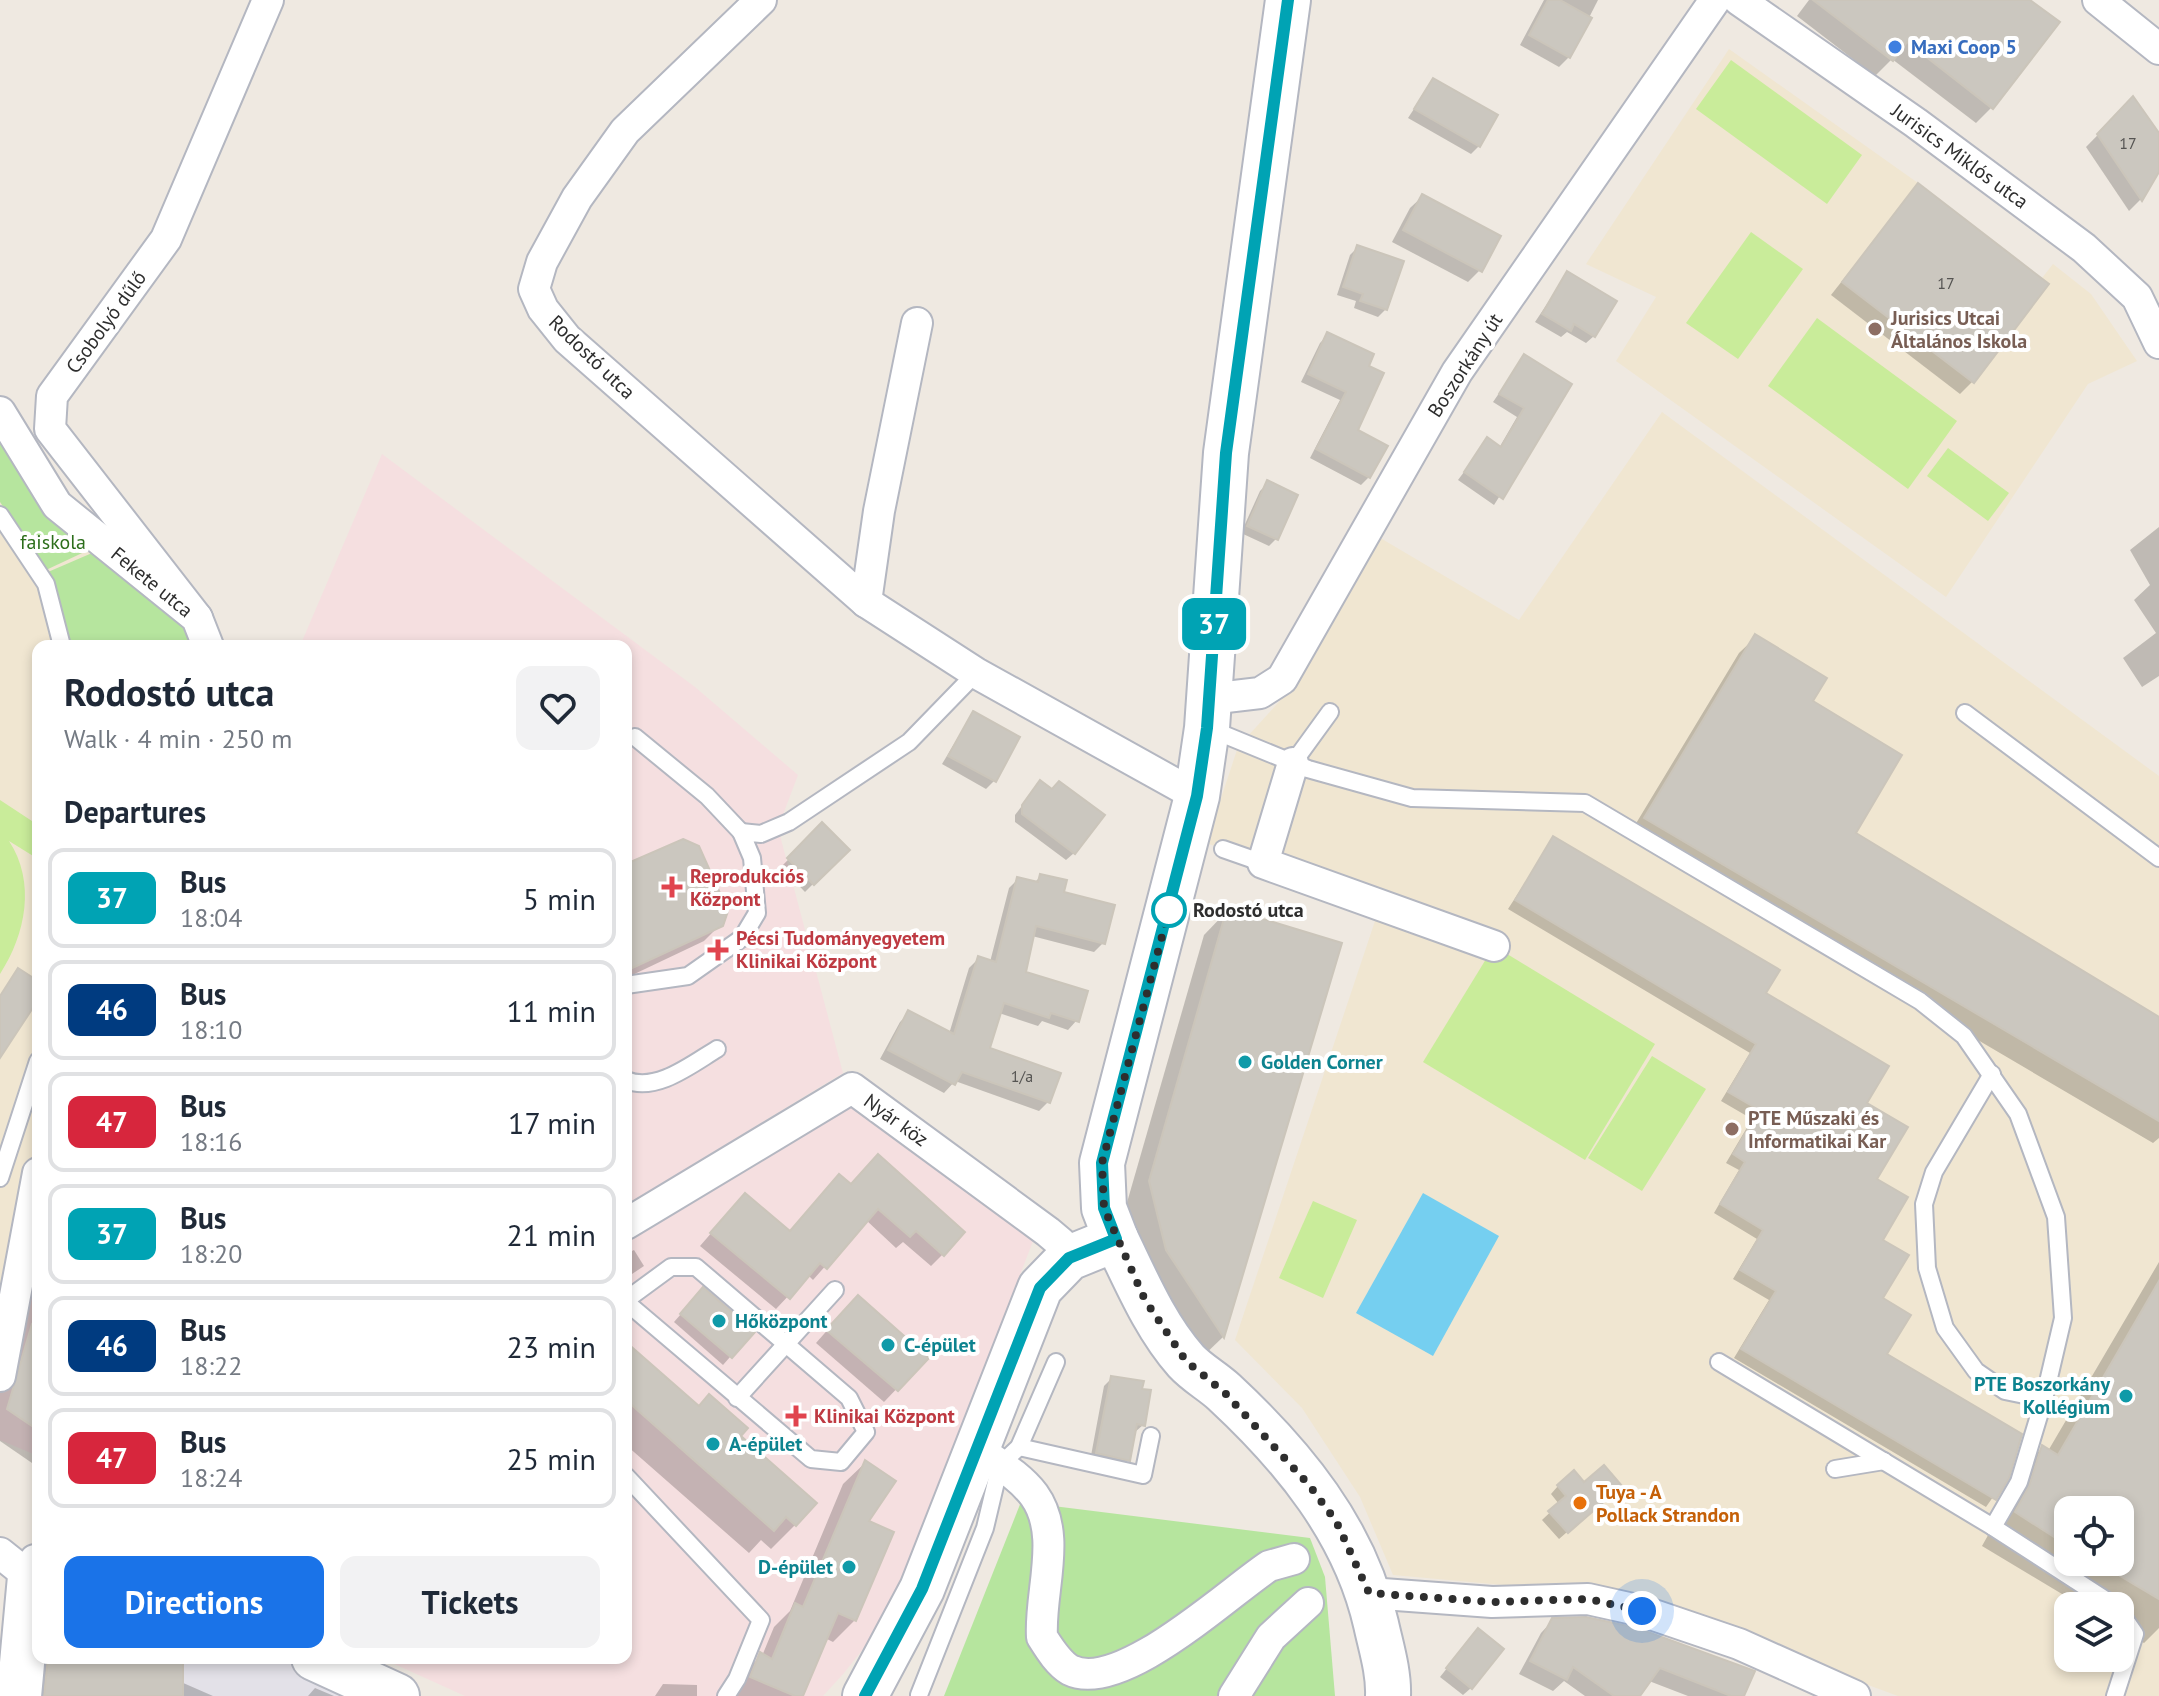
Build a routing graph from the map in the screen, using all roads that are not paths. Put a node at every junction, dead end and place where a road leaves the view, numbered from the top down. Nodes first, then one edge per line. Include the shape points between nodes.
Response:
1 (268, 0) edge
2 (761, 0) edge
3 (1288, 0) edge
4 (1715, 0) edge
5 (1739, 0) edge
6 (2098, 0) edge
7 (2159, 49) edge
8 (917, 323) dead end
9 (2158, 335) edge
10 (0, 412) edge
11 (0, 515) edge
12 (866, 602) junction
13 (197, 618) junction
14 (60, 640) edge
15 (206, 640) edge
16 (976, 673) junction
17 (1330, 712) dead end
18 (1208, 713) junction
19 (1965, 713) dead end
20 (635, 737) dead end
21 (1293, 763) junction
22 (1197, 796) junction
23 (741, 832) junction
24 (1223, 849) dead end
25 (2159, 858) edge
26 (1263, 863) junction
27 (1494, 946) dead end
28 (632, 984) edge
29 (717, 1049) dead end
30 (1992, 1074) junction
31 (32, 1079) edge
32 (632, 1083) edge
33 (0, 1178) edge
34 (32, 1205) edge
35 (632, 1220) edge
36 (1116, 1239) junction
37 (1069, 1258) junction
38 (835, 1290) dead end
39 (632, 1296) edge
40 (632, 1306) edge
41 (786, 1343) junction
42 (1056, 1362) dead end
43 (1719, 1362) dead end
44 (0, 1376) edge
45 (737, 1398) junction
46 (2044, 1399) junction
47 (1151, 1436) dead end
48 (998, 1453) junction
49 (1884, 1461) junction
50 (1835, 1469) dead end
51 (632, 1482) edge
52 (1993, 1527) junction
53 (1294, 1559) dead end
54 (27, 1563) edge
55 (2093, 1592) edge
56 (1369, 1593) junction
57 (1308, 1603) dead end
58 (327, 1664) edge
59 (2123, 1672) edge
60 (919, 1695) edge
61 (19, 1696) edge
62 (397, 1696) edge
63 (726, 1696) edge
64 (865, 1696) edge
65 (1234, 1696) edge
66 (1388, 1696) edge
67 (1855, 1696) edge
68 (2115, 1696) edge

1 - 13 street, Csobolyó dűlő via 166,239 52,396 50,429
2 - 12 street, Rodostó utca via 625,131 577,198 542,262 534,289 567,339
3 - 18 street via 1226,453
4 - 18 street, Boszorkány út via 1457,372 1282,679
5 - 9 street, Jurisics Miklós utca via 2084,248 2137,297
6 - 7 street
8 - 12 street
10 - 13 street, Fekete utca via 57,505
11 - 14 lane via 46,584
12 - 16 street, Rodostó utca
13 - 15 street, Fekete utca
16 - 22 street, Rodostó utca
16 - 23 lane via 909,742 775,828 761,834
17 - 21 lane
18 - 21 lane
18 - 22 street
19 - 25 lane
20 - 23 lane via 707,796
21 - 26 street
21 - 30 lane via 1412,798 1585,803 1920,1001 1964,1036
22 - 36 street via 1102,1163 1104,1208
23 - 28 lane via 752,858 757,913 742,938 688,976
24 - 26 lane
26 - 27 street
29 - 32 lane via 665,1078
30 - 46 lane via 2018,1114 2056,1217 2063,1318
30 - 46 lane via 1930,1183 1924,1204 1927,1268 1945,1328 1976,1371 2005,1391
31 - 33 lane
34 - 44 street
35 - 37 street, Nyár köz via 852,1088 1048,1232
36 - 37 street
36 - 56 street via 1145,1300 1186,1361 1225,1393 1336,1521
37 - 48 street via 1040,1288
38 - 41 lane
39 - 41 lane via 671,1267 696,1267
40 - 45 lane
41 - 45 lane
41 - 45 lane via 849,1398 866,1432 841,1462 811,1459
42 - 48 lane
43 - 49 lane
46 - 52 lane via 2019,1482
47 - 48 lane via 1143,1475
48 - 53 street via 1036,1497 1048,1531 1042,1637 1070,1670 1091,1675 1129,1664 1269,1566
48 - 60 lane via 985,1528
48 - 64 street
49 - 50 lane
49 - 52 lane
51 - 63 lane via 761,1620
52 - 55 lane
54 - 61 street
56 - 66 street
56 - 67 street via 1492,1602 1601,1602 1739,1644
57 - 65 street via 1271,1637
58 - 62 street
59 - 68 lane

